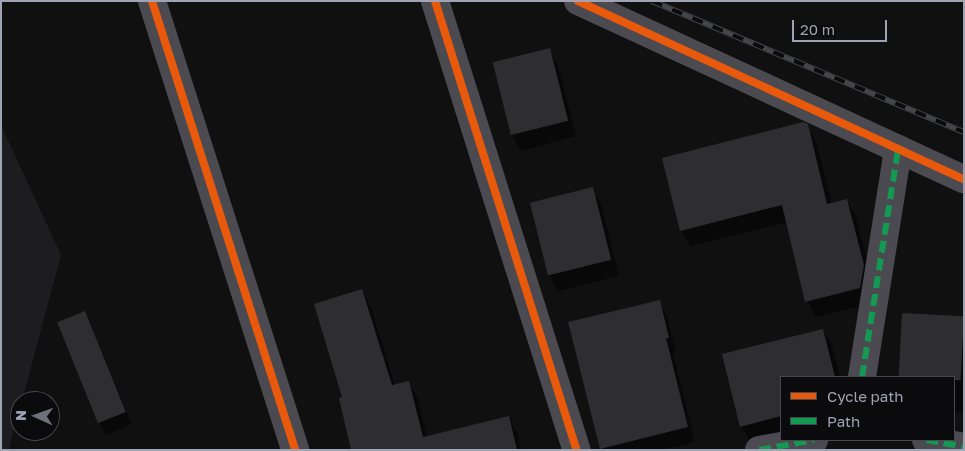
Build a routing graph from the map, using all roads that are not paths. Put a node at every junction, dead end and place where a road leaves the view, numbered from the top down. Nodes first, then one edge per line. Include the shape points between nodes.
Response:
1 (152, 1) edge
2 (435, 1) edge
3 (578, 1) edge
4 (898, 149) junction
5 (964, 179) edge
6 (862, 376) edge
7 (808, 441) edge
8 (931, 441) edge
9 (964, 447) edge
10 (295, 450) edge
11 (577, 450) edge
12 (759, 450) edge

1 - 10 street
2 - 11 street
3 - 4 street
4 - 5 street
4 - 6 street
7 - 12 street
8 - 9 street

